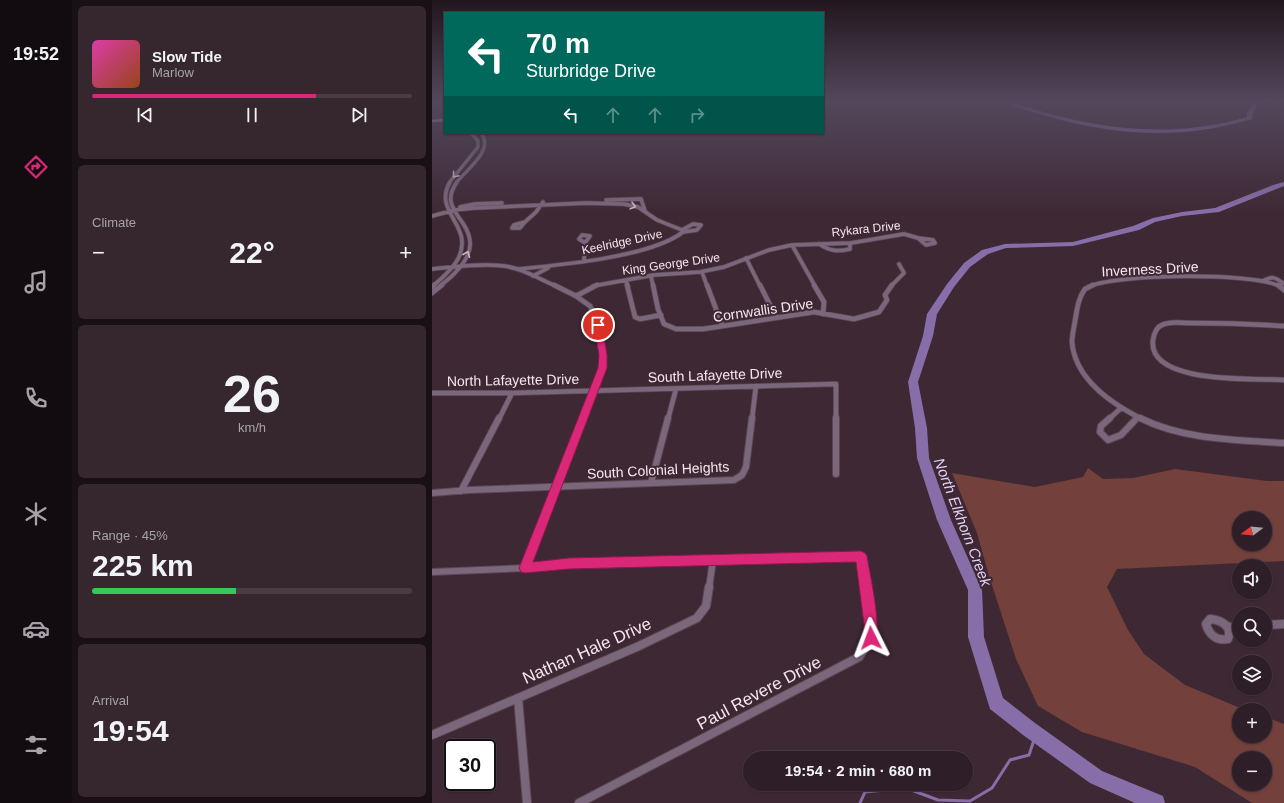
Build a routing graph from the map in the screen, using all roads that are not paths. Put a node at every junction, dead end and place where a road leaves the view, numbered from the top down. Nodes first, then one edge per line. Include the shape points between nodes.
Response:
1 (476, 138) edge
2 (485, 138) edge
3 (579, 202) junction
4 (543, 203) junction
5 (454, 210) junction
6 (645, 211) junction
7 (446, 212) junction
8 (432, 216) edge
9 (524, 222) dead end
10 (918, 238) dead end
11 (585, 243) dead end
12 (818, 243) junction
13 (850, 243) junction
14 (792, 245) junction
15 (746, 258) junction
16 (584, 260) junction
17 (899, 264) dead end
18 (555, 265) junction
19 (453, 266) junction
20 (461, 266) junction
21 (432, 269) edge
22 (517, 269) junction
23 (702, 272) junction
24 (533, 276) junction
25 (652, 276) junction
26 (626, 280) junction
27 (432, 287) edge
28 (1282, 288) edge
29 (432, 293) edge
30 (576, 296) junction
31 (823, 314) junction
32 (660, 315) junction
33 (776, 317) junction
34 (722, 326) junction
35 (1284, 326) edge
36 (1284, 380) edge
37 (756, 386) junction
38 (676, 389) junction
39 (595, 391) junction
40 (432, 393) edge
41 (512, 393) junction
42 (1121, 408) junction
43 (1138, 417) junction
44 (1284, 443) edge
45 (836, 474) dead end
46 (650, 483) junction
47 (557, 487) junction
48 (461, 491) junction
49 (432, 493) edge
50 (713, 560) junction
51 (525, 568) junction
52 (432, 572) edge
53 (1284, 624) edge
54 (1272, 625) edge
55 (1228, 627) dead end
56 (1232, 627) edge
57 (518, 698) junction
58 (432, 735) edge
59 (527, 803) edge
60 (579, 803) edge

1 -> 7 street via 478,147 443,191
2 - 5 street via 486,145 482,153 455,185 451,194
3 - 4 street, Keelridge Drive
3 -> 6 street, Keelridge Drive via 624,204
3 - 6 street, Keelridge Drive via 641,199
4 - 5 street, Keelridge Drive
4 - 9 street
5 - 7 street, Keelridge Drive
20 -> 5 street via 470,247 470,236
6 - 16 street, Keelridge Drive via 657,220 682,231 681,236 654,248
7 - 8 street, Keelridge Drive
7 - 19 street via 463,244
10 - 13 street, Rykara Drive via 904,234
11 - 16 street
12 - 13 street, Rykara Drive
12 - 13 street via 830,252 850,249
12 - 14 street, Rykara Drive
14 - 15 street, King George Drive via 777,247
14 - 31 street via 824,302
15 - 23 street, King George Drive
15 - 33 street
16 - 18 street, Keelridge Drive
17 - 31 street, Cornwallis Drive via 904,273 888,289 885,295 887,300 879,312 854,319
18 - 22 street, Keelridge Drive
18 - 24 street
19 - 20 street
19 - 21 street
19 - 27 street
20 - 22 street via 486,265
20 - 29 street
22 - 24 street
23 - 25 street, King George Drive
23 - 34 street
24 - 30 street
25 - 26 street, King George Drive
25 - 32 street
26 - 30 street, King George Drive via 594,286
26 - 32 street via 633,315 640,319
28 - 42 street, Inverness Drive via 1263,281 1242,278 1191,276 1106,280 1086,288 1079,300 1072,335 1075,356 1086,377
30 - 39 street via 590,306 597,319 603,368
31 - 33 street, Cornwallis Drive via 814,312
32 - 34 street, Cornwallis Drive via 664,324 676,329
33 - 34 street, Cornwallis Drive
35 - 36 street via 1173,323 1158,327 1152,343 1153,351 1160,359 1180,371 1195,375
37 - 38 street, South Lafayette Drive
37 - 45 street, South Lafayette Drive via 836,384
37 - 46 street, South Colonial Heights via 746,468 742,475 734,480
38 - 39 street, South Lafayette Drive
38 - 46 street
39 - 41 street, North Lafayette Drive
39 - 47 street
40 - 41 street, North Lafayette Drive
41 - 48 street
42 - 43 street, Inverness Drive
42 - 43 street via 1101,426 1100,432 1108,440 1120,438
43 - 44 street, Inverness Drive via 1180,433 1208,438
46 - 47 street, South Colonial Heights
47 - 48 street, South Colonial Heights
47 - 51 street
48 - 49 street, South Colonial Heights
50 - 51 street via 569,564
50 - 57 street, Nathan Hale Drive via 706,606 697,618
50 - 60 street, Paul Revere Drive via 861,556 871,638 859,657
51 - 52 street
53 - 54 street
55 - 56 street
57 - 58 street, Nathan Hale Drive
57 - 59 street

